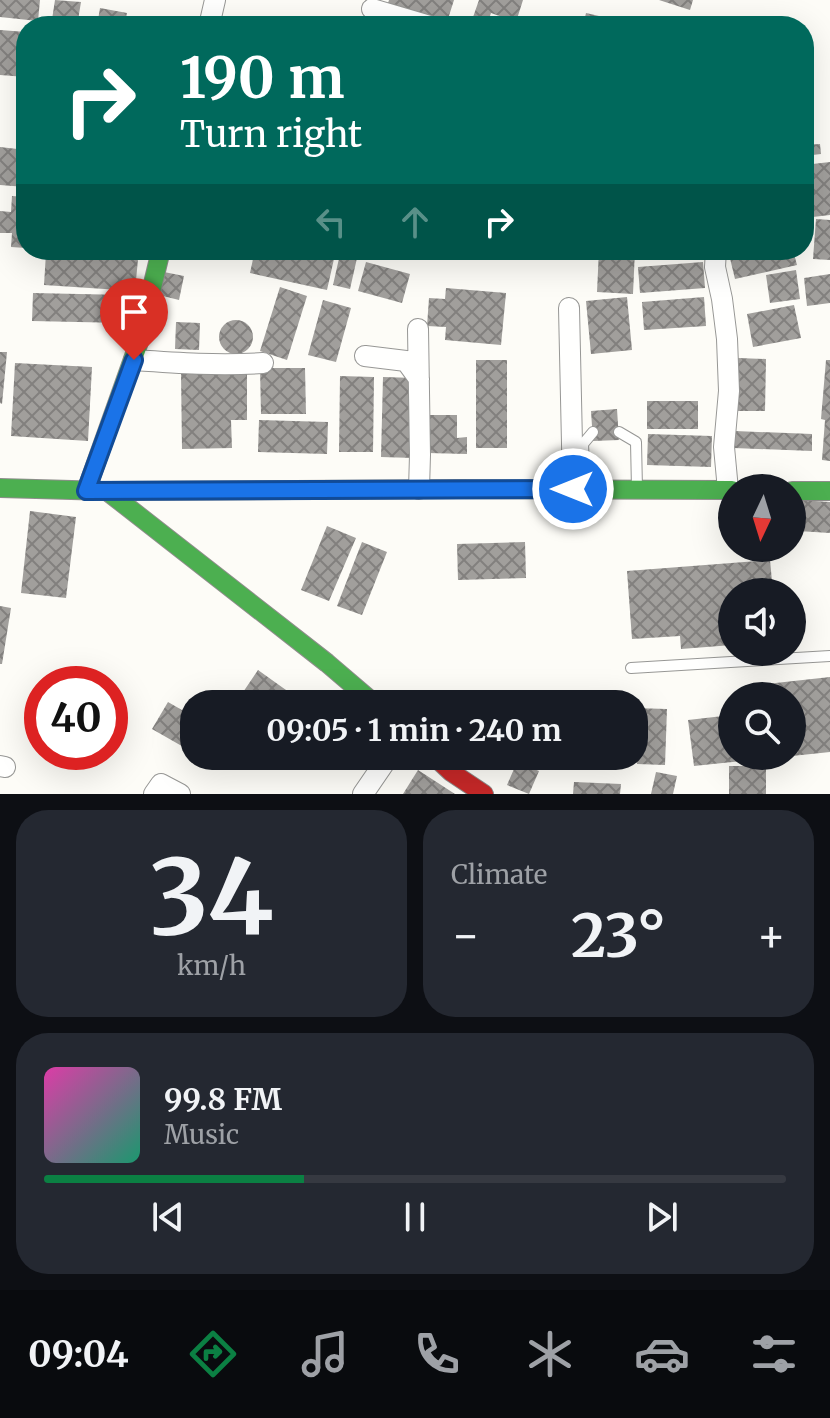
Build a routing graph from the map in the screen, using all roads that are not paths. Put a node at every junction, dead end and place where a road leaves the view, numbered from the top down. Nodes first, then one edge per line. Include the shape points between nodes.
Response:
1 (160, 260) edge
2 (715, 260) edge
3 (569, 308) dead end
4 (418, 329) dead end
5 (365, 356) dead end
6 (134, 360) junction
7 (263, 363) dead end
8 (419, 379) junction
9 (593, 432) dead end
10 (619, 432) dead end
11 (728, 474) edge
12 (0, 488) edge
13 (419, 489) junction
14 (579, 489) junction
15 (718, 490) edge
16 (86, 491) junction
17 (107, 491) junction
18 (637, 491) junction
19 (806, 491) edge
20 (830, 491) edge
21 (830, 656) edge
22 (631, 668) dead end
23 (359, 690) edge
24 (379, 770) edge
25 (449, 770) edge
26 (154, 794) edge
27 (180, 794) edge
28 (363, 794) edge
29 (484, 794) edge

1 - 6 street
2 - 11 street via 728,365
3 - 14 street
4 - 8 street
5 - 8 street via 406,361
6 - 7 street
6 - 16 street
8 - 13 street
9 - 14 lane via 583,444
10 - 18 lane via 636,442
12 - 16 street
13 - 14 street
13 - 17 street
14 - 18 street
15 - 18 street
16 - 17 street
17 - 23 street
19 - 20 street
21 - 22 lane
24 - 28 street
25 - 29 street
26 - 27 street via 161,784

